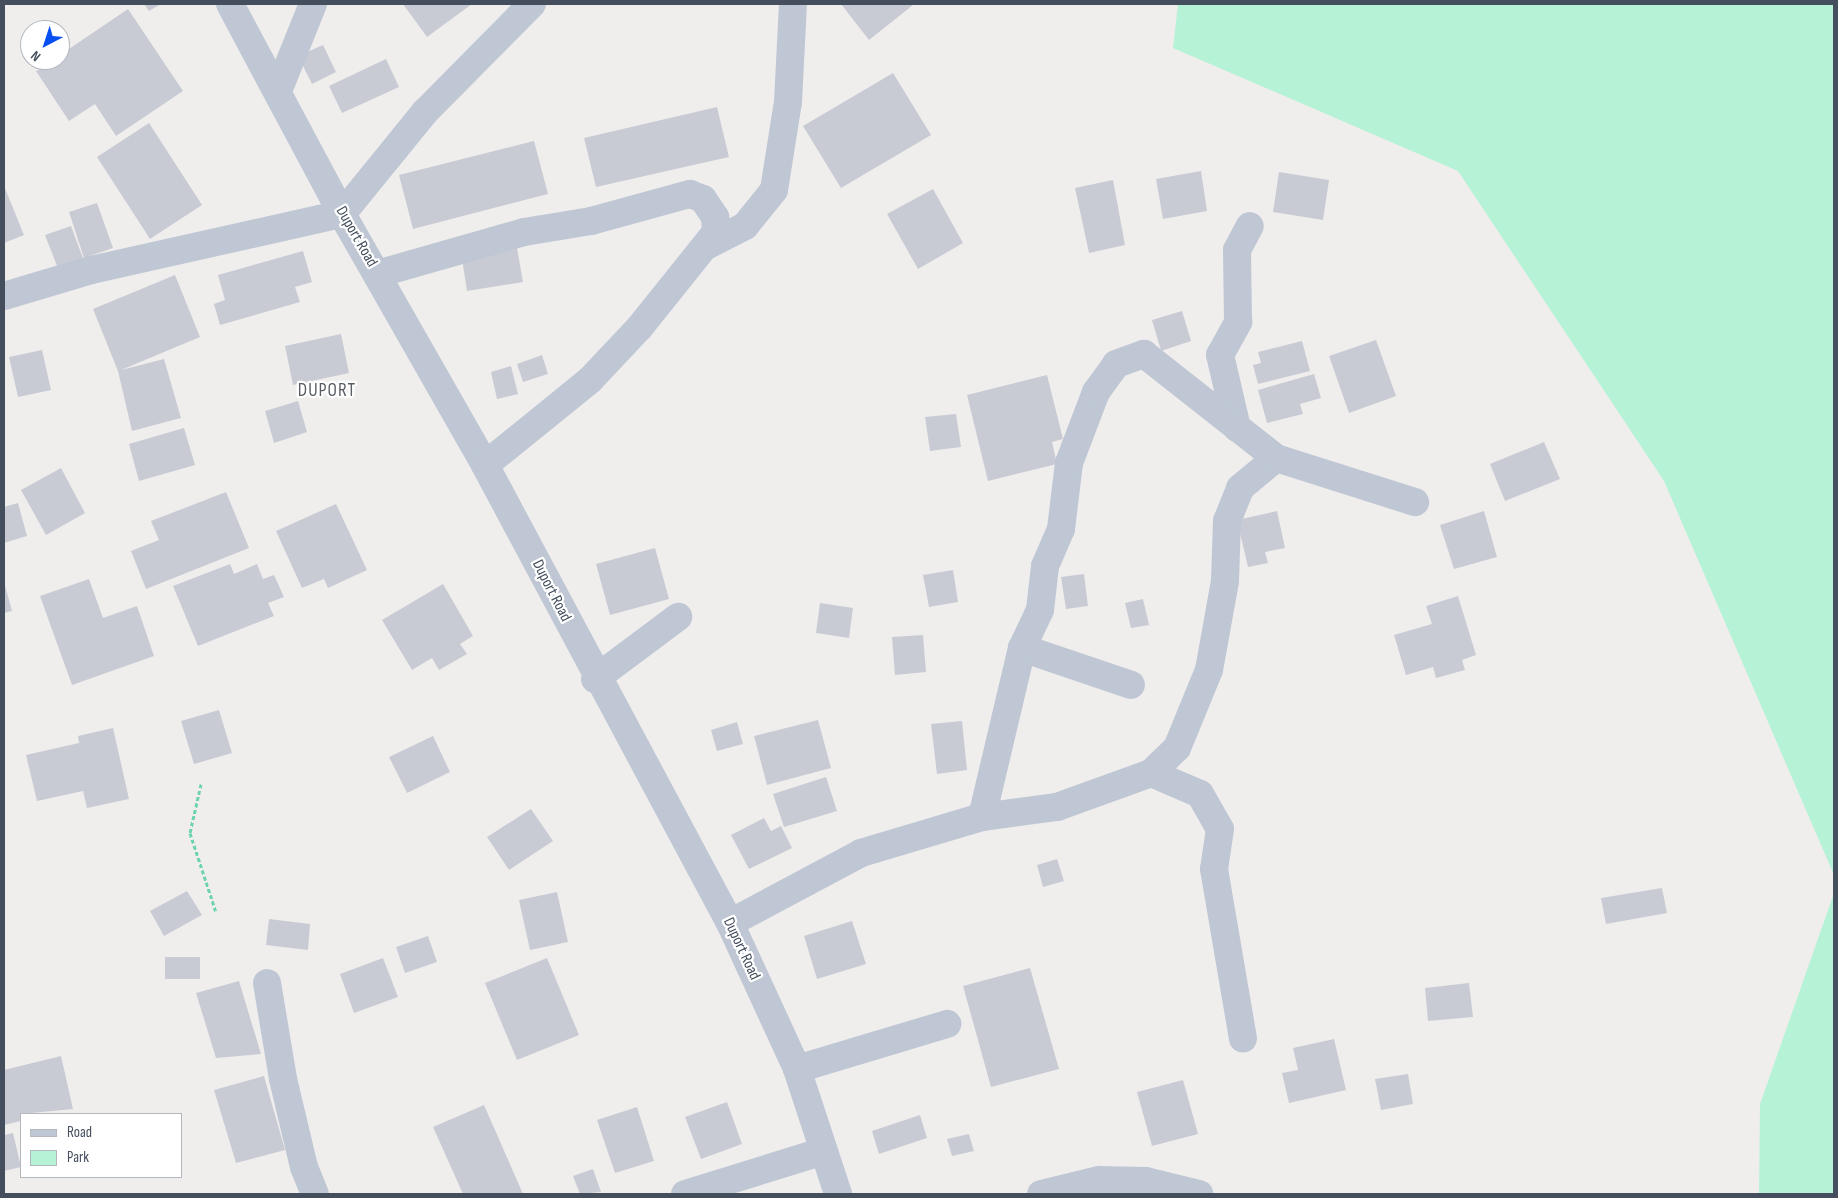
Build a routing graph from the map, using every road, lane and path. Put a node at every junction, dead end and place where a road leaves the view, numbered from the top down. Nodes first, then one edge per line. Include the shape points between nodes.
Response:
1 (230, 4) edge
2 (313, 4) edge
3 (532, 4) edge
4 (793, 4) edge
5 (278, 92) junction
6 (342, 214) junction
7 (1250, 226) dead end
8 (706, 246) junction
9 (377, 274) junction
10 (4, 296) edge
11 (1237, 428) junction
12 (1276, 458) junction
13 (485, 464) junction
14 (1415, 502) dead end
15 (678, 617) dead end
16 (1022, 648) junction
17 (595, 678) junction
18 (1131, 685) dead end
19 (1151, 773) junction
20 (201, 784) dead end
21 (982, 817) junction
22 (216, 912) dead end
23 (730, 923) junction
24 (267, 983) dead end
25 (947, 1024) dead end
26 (1243, 1039) dead end
27 (797, 1069) junction
28 (824, 1151) junction
29 (315, 1194) edge
30 (685, 1194) edge
31 (838, 1194) edge
32 (1041, 1194) edge
33 (1199, 1194) edge

1 - 5 street, Duport Road
2 - 5 street
3 - 6 street via 425,112
4 - 8 street via 788,102 774,190 745,226
5 - 6 street, Duport Road
6 - 9 street, Duport Road
6 - 10 street via 91,270
7 - 11 street via 1238,250 1238,322 1220,355
8 - 9 street via 716,232 715,217 703,199 690,194 591,221 524,232
8 - 13 street via 639,328 590,380
9 - 13 street, Duport Road
11 - 12 street
11 - 16 street via 1144,354 1116,364 1096,392 1069,463 1061,529 1045,566 1040,610
12 - 14 street
12 - 19 street via 1240,488 1227,521 1225,581 1210,670 1177,748
13 - 17 street, Duport Road
15 - 17 street
16 - 18 street
16 - 21 street
17 - 23 street, Duport Road
19 - 21 street via 1057,807
19 - 26 street via 1200,794 1220,828 1214,869
20 - 22 path via 190,833
21 - 23 street via 861,853
23 - 27 street, Duport Road
24 - 29 street via 287,1096 304,1167
25 - 27 street
27 - 28 street, Duport Road
28 - 30 street
28 - 31 street, Duport Road
32 - 33 street via 1099,1180 1146,1181

